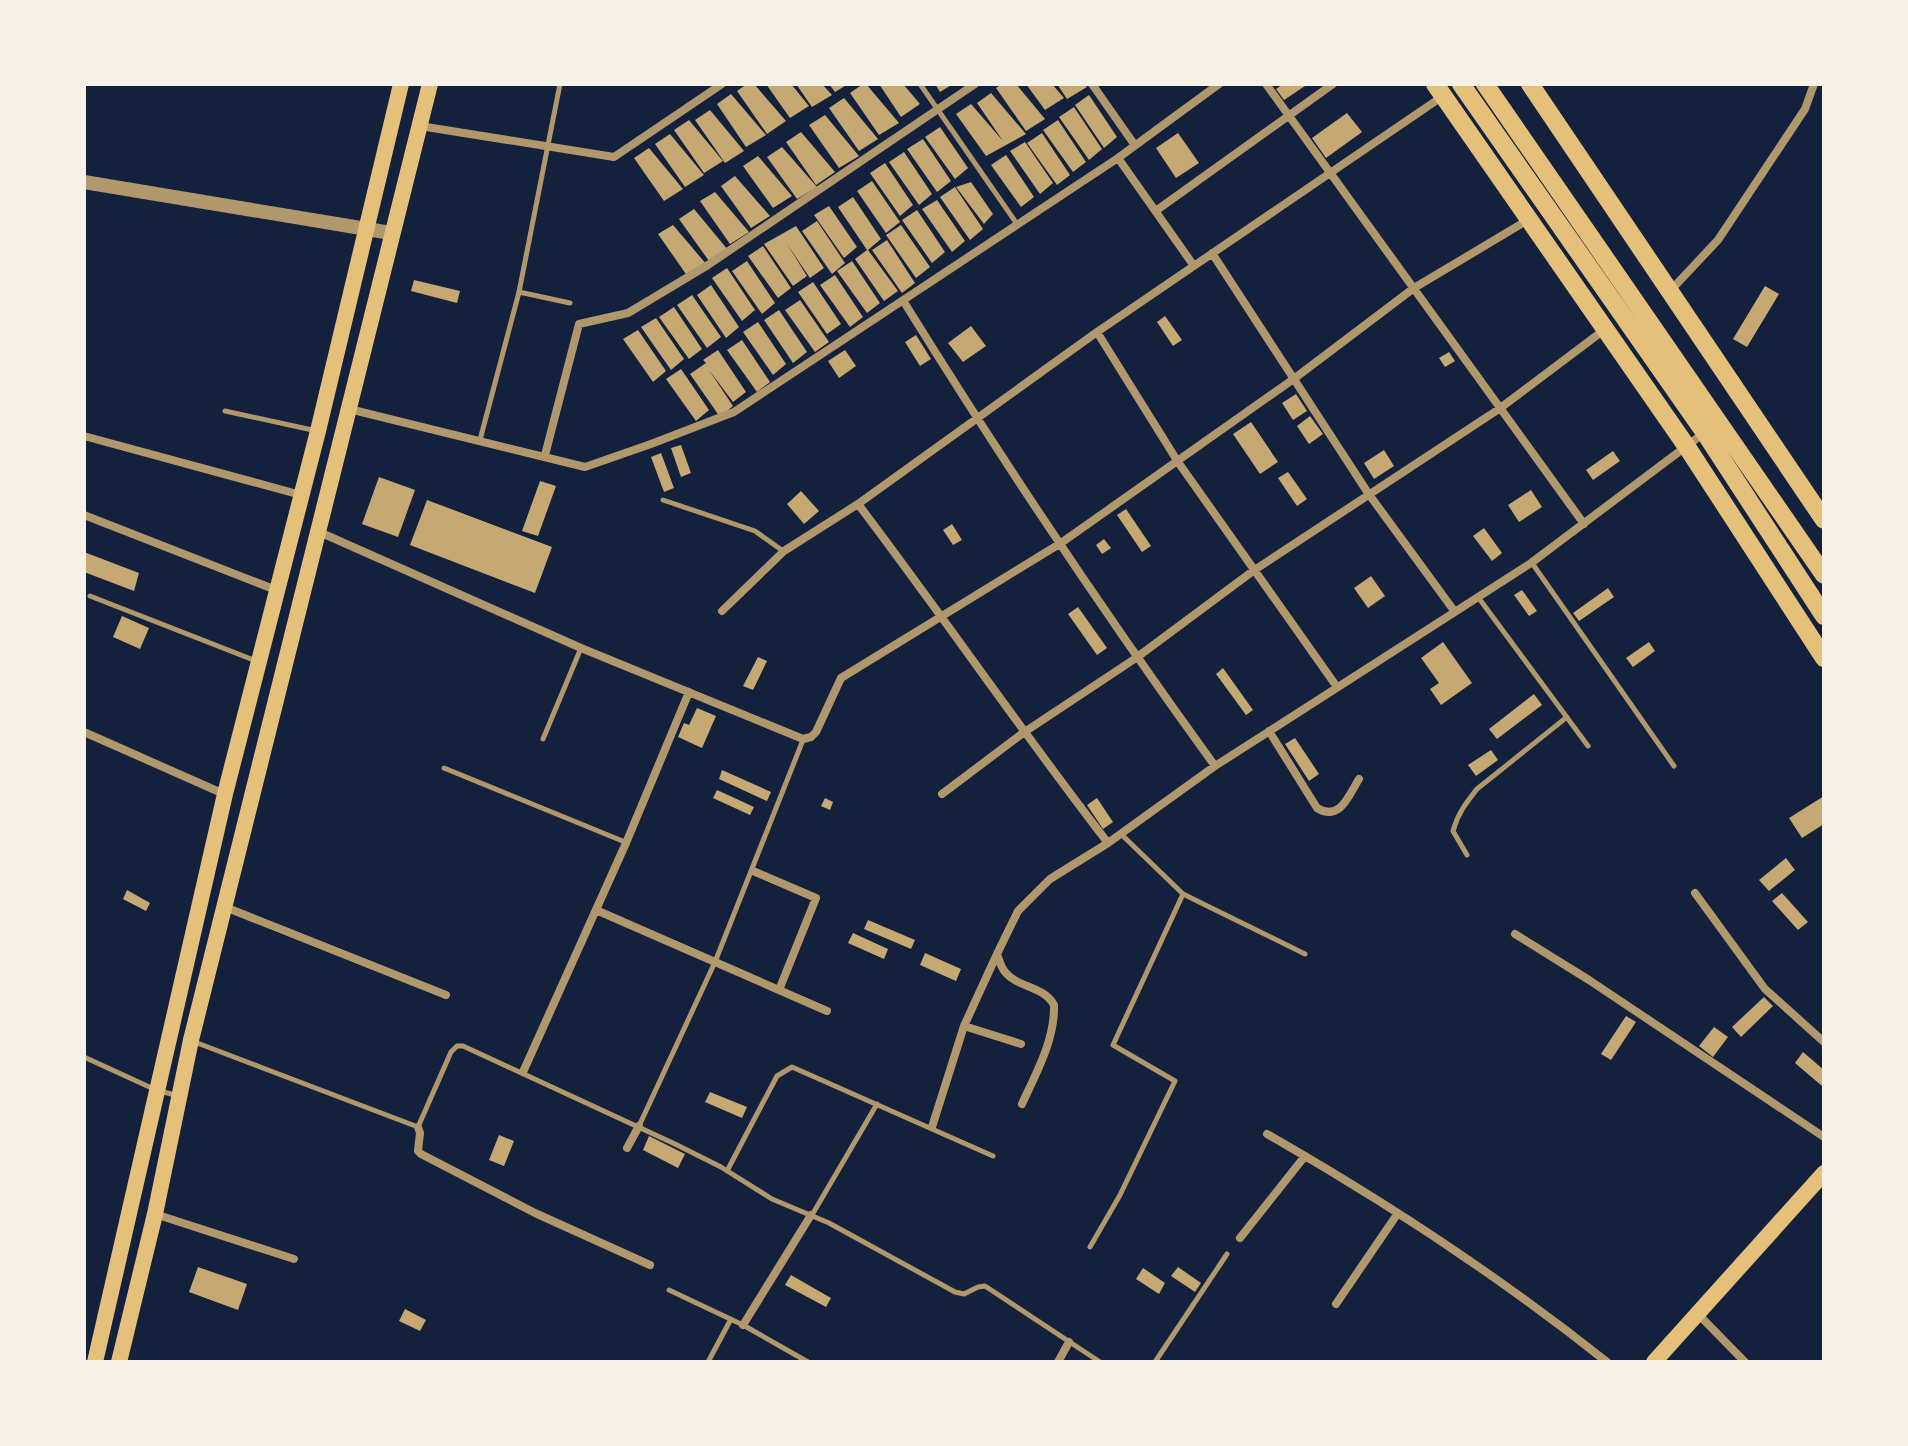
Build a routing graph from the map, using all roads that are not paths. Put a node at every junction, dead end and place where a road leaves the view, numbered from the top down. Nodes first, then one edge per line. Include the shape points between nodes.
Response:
1 (401, 84) edge
2 (430, 84) edge
3 (560, 84) edge
4 (722, 84) edge
5 (920, 84) edge
6 (975, 84) edge
7 (1092, 84) edge
8 (1219, 84) edge
9 (1266, 84) edge
10 (1333, 84) edge
11 (1461, 84) edge
12 (1485, 84) edge
13 (1530, 84) edge
14 (1814, 84) edge
15 (1439, 90) edge
16 (936, 109) junction
17 (1288, 115) junction
18 (419, 126) junction
19 (1134, 144) junction
20 (549, 148) junction
21 (1118, 158) junction
22 (1330, 172) junction
23 (84, 182) edge
24 (1157, 210) junction
25 (1529, 219) junction
26 (1018, 225) junction
27 (365, 228) junction
28 (391, 233) junction
29 (1212, 253) junction
30 (1194, 266) junction
31 (1414, 288) junction
32 (1671, 290) junction
33 (519, 292) junction
34 (904, 302) junction
35 (570, 303) dead end
36 (1604, 330) junction
37 (1097, 332) junction
38 (1295, 378) junction
39 (348, 409) junction
40 (1499, 409) junction
41 (225, 411) dead end
42 (976, 418) junction
43 (318, 431) junction
44 (1705, 433) junction
45 (84, 436) edge
46 (480, 440) junction
47 (1687, 447) junction
48 (545, 455) junction
49 (1178, 462) junction
50 (1368, 493) junction
51 (301, 495) junction
52 (663, 500) dead end
53 (858, 504) junction
54 (84, 515) edge
55 (1824, 520) edge
56 (1584, 524) junction
57 (317, 531) junction
58 (1061, 543) junction
59 (784, 551) junction
60 (1531, 563) junction
61 (1253, 571) junction
62 (1824, 575) edge
63 (276, 590) junction
64 (90, 596) dead end
65 (1477, 597) junction
66 (722, 611) dead end
67 (1455, 612) junction
68 (1824, 616) edge
69 (942, 617) junction
70 (581, 648) junction
71 (1136, 658) junction
72 (1824, 658) edge
73 (257, 661) junction
74 (1337, 687) junction
75 (689, 692) junction
76 (1567, 717) junction
77 (1269, 731) junction
78 (84, 732) edge
79 (1023, 733) junction
80 (543, 739) dead end
81 (803, 739) junction
82 (1588, 746) dead end
83 (1215, 766) junction
84 (1674, 766) dead end
85 (444, 768) dead end
86 (1359, 779) dead end
87 (225, 794) junction
88 (942, 794) dead end
89 (1121, 834) junction
90 (626, 843) junction
91 (1108, 843) junction
92 (1467, 855) dead end
93 (753, 871) junction
94 (1695, 893) dead end
95 (1183, 894) junction
96 (224, 906) junction
97 (596, 910) junction
98 (1515, 934) dead end
99 (997, 954) junction
100 (1305, 954) dead end
101 (715, 962) junction
102 (779, 990) junction
103 (446, 995) dead end
104 (827, 1011) dead end
105 (964, 1026) junction
106 (169, 1032) junction
107 (191, 1040) junction
108 (1824, 1042) edge
109 (1021, 1044) dead end
110 (84, 1057) edge
111 (523, 1072) junction
112 (156, 1090) junction
113 (180, 1096) junction
114 (877, 1104) junction
115 (1022, 1104) dead end
116 (639, 1126) junction
117 (418, 1127) junction
118 (932, 1127) junction
119 (1267, 1134) dead end
120 (1824, 1137) edge
121 (627, 1148) dead end
122 (993, 1156) dead end
123 (1305, 1156) junction
124 (727, 1171) junction
125 (1824, 1173) edge
126 (1398, 1213) junction
127 (155, 1214) junction
128 (811, 1215) junction
129 (1240, 1238) dead end
130 (1090, 1247) dead end
131 (1227, 1254) dead end
132 (294, 1259) dead end
133 (650, 1265) dead end
134 (669, 1290) dead end
135 (1336, 1304) dead end
136 (1698, 1314) junction
137 (731, 1319) junction
138 (743, 1325) junction
139 (1069, 1342) junction
140 (95, 1362) edge
141 (119, 1362) edge
142 (708, 1362) edge
143 (808, 1362) edge
144 (1058, 1362) edge
145 (1100, 1362) edge
146 (1155, 1362) edge
147 (1607, 1362) edge
148 (1654, 1362) edge
149 (1745, 1362) edge

1 - 27 main road
2 - 18 main road
3 - 20 lane
4 - 20 street via 614,157
5 - 16 lane
6 - 16 street
7 - 19 street
8 - 19 street
9 - 17 street
10 - 17 street
11 - 44 highway
12 - 62 highway
13 - 32 highway
14 - 32 street via 1805,109 1718,240
15 - 22 street
15 - 25 highway
16 - 26 lane
16 - 48 street via 708,265 628,313 579,324
17 - 22 street
17 - 24 street
18 - 20 street
18 - 28 main road
19 - 21 street
20 - 33 lane
21 - 24 street
21 - 26 street
22 - 29 street
22 - 31 street
23 - 27 street
24 - 30 street
25 - 31 street
25 - 36 highway
26 - 34 street
27 - 28 street
27 - 43 main road
28 - 39 main road
29 - 30 street
29 - 38 street
30 - 37 street
31 - 38 street
31 - 40 street
32 - 55 highway
33 - 35 lane
33 - 46 lane
34 - 42 street
34 - 48 street via 734,412 585,467
36 - 40 street
36 - 47 highway
37 - 42 street
37 - 49 street
38 - 49 street
38 - 50 street
39 - 46 street
39 - 57 main road
40 - 50 street
40 - 56 street
41 - 43 lane
42 - 53 street
42 - 58 street
43 - 51 main road
44 - 47 street
44 - 68 highway
45 - 51 street
46 - 48 street
47 - 56 street
47 - 72 highway
49 - 58 street
49 - 61 street
50 - 61 street
50 - 67 street
51 - 63 main road
52 - 59 lane via 755,531
53 - 59 street
53 - 69 street
54 - 63 street
56 - 60 street
57 - 70 street
57 - 96 main road
58 - 69 street
58 - 71 street
59 - 66 street
60 - 65 street
60 - 84 lane
61 - 71 street
61 - 74 street
63 - 73 main road
64 - 73 lane
65 - 67 street
65 - 76 lane
67 - 74 street
69 - 79 street
69 - 81 street via 841,678 816,732
70 - 75 street
70 - 80 lane
71 - 79 street
71 - 83 street
73 - 87 main road
74 - 77 street
75 - 81 street
75 - 90 street
76 - 82 lane
76 - 92 lane via 1465,803 1453,831
77 - 83 street
77 - 86 street via 1322,812 1340,809
78 - 87 street
79 - 88 street
79 - 91 street
81 - 93 lane
83 - 89 street
85 - 90 lane
87 - 106 main road
89 - 91 street
89 - 95 lane
90 - 97 street
91 - 99 street via 1050,879 1018,911
93 - 101 lane
93 - 102 street via 816,898
94 - 108 street via 1765,989
95 - 100 lane
95 - 130 lane via 1113,1045 1175,1081
96 - 103 street
96 - 107 main road
97 - 101 street
97 - 111 street
98 - 120 street
99 - 105 street
99 - 115 street via 1006,973 1044,993 1054,1005 1044,1057
101 - 102 street
101 - 116 lane
102 - 104 street
105 - 109 street
105 - 118 street
106 - 107 street
106 - 112 main road
107 - 113 main road
107 - 117 lane
110 - 112 lane
111 - 116 lane
111 - 117 lane via 457,1046
112 - 113 lane
112 - 140 main road
113 - 127 main road
114 - 118 lane
114 - 124 lane via 798,1068 785,1069
114 - 128 lane
116 - 121 street
116 - 124 lane
117 - 133 street via 421,1154
118 - 122 lane
119 - 123 street
123 - 126 street
123 - 129 street
124 - 128 lane
125 - 136 main road
126 - 135 street
126 - 147 street via 1534,1304
127 - 132 street
127 - 141 main road
128 - 138 street
128 - 139 lane via 955,1292 985,1286
131 - 146 lane
134 - 137 lane
136 - 148 main road
136 - 149 street
137 - 138 lane
137 - 142 lane
138 - 143 lane
139 - 144 street
139 - 145 lane

